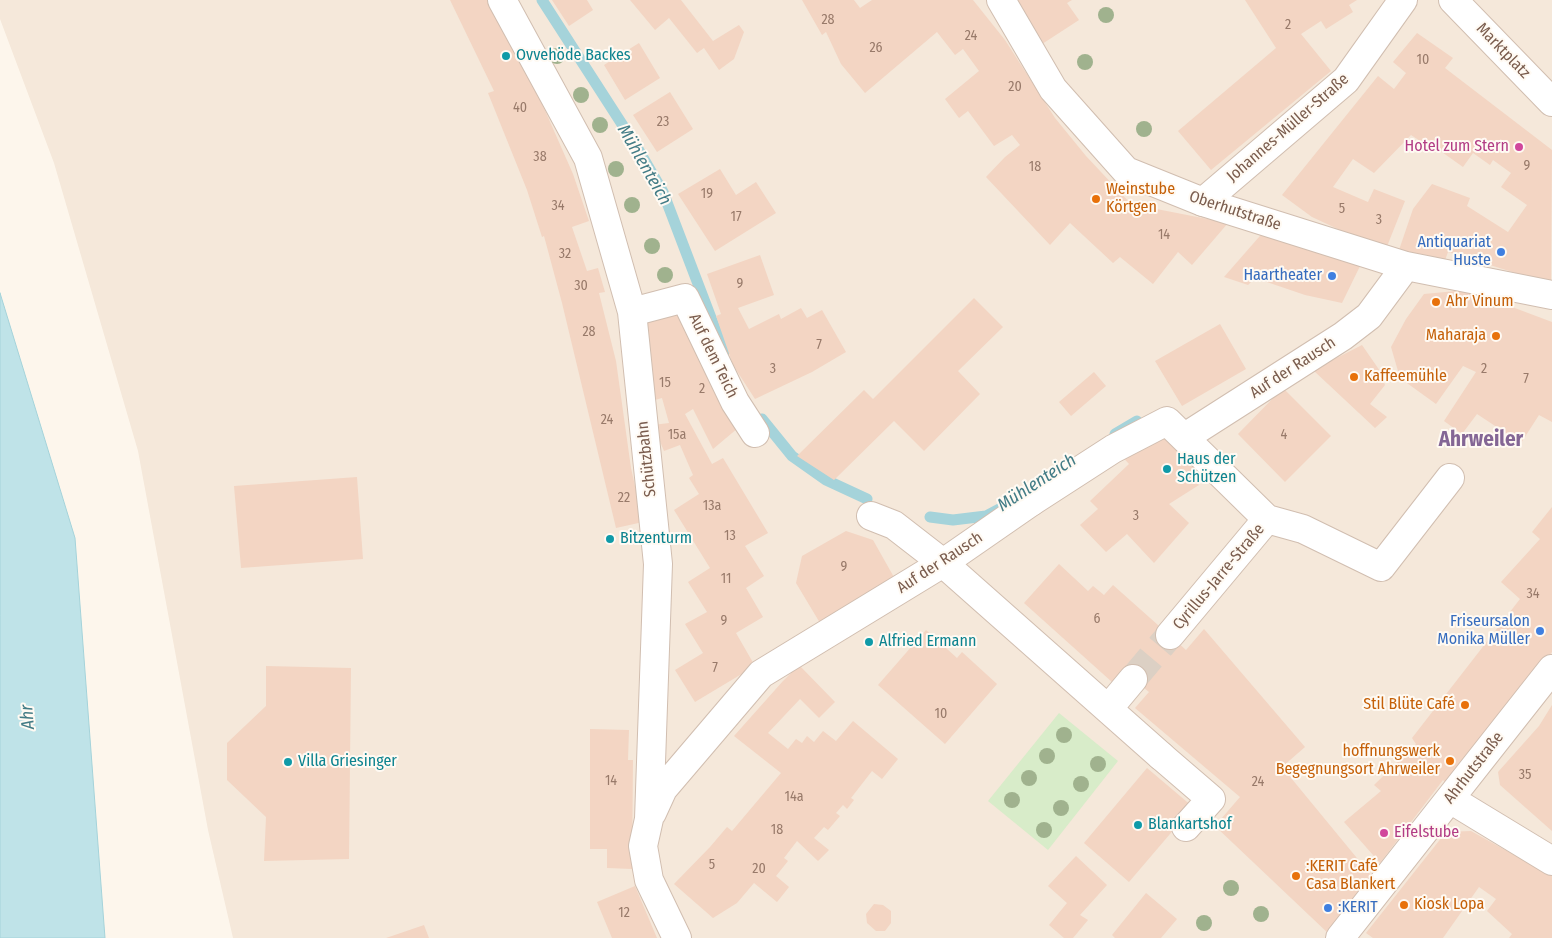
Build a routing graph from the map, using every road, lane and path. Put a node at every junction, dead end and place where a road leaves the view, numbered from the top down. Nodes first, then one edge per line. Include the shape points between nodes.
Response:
1 (502, 0) edge
2 (1001, 0) edge
3 (1403, 0) edge
4 (1454, 0) edge
5 (1552, 102) edge
6 (1203, 202) junction
7 (1406, 266) junction
8 (1552, 295) edge
9 (632, 312) junction
10 (756, 433) dead end
11 (1185, 437) junction
12 (1450, 478) dead end
13 (871, 516) dead end
14 (1267, 519) junction
15 (944, 564) junction
16 (1170, 635) tunnel mouth
17 (1552, 669) edge
18 (1133, 679) tunnel mouth
19 (1108, 709) junction
20 (1450, 799) junction
21 (649, 819) junction
22 (1186, 826) dead end
23 (1552, 861) edge
24 (676, 938) edge
25 (1340, 938) edge

1 - 9 street, Schützbahn via 588,158
2 - 6 street, Oberhutstraße via 1054,89 1126,171
3 - 6 street, Johannes-Müller-Straße via 1346,80
4 - 5 street, Marktplatz
6 - 7 street, Oberhutstraße
7 - 8 street, Oberhutstraße
7 - 11 street, Auf der Rausch via 1368,316 1343,336
9 - 10 street, Auf dem Teich via 685,298 735,402
9 - 21 street, Schützbahn via 658,564
11 - 14 street, Cyrillus-Jarre-Straße
11 - 15 street, Auf der Rausch via 1167,421 1113,449
12 - 14 street, Cyrillus-Jarre-Straße via 1381,567 1303,529
13 - 15 street via 894,525
14 - 16 street, Cyrillus-Jarre-Straße
15 - 19 street
15 - 21 street, Auf der Rausch via 761,674 662,789
17 - 20 street, Ahrhutstraße
18 - 19 street
19 - 22 street via 1211,800
20 - 23 street
20 - 25 street, Ahrhutstraße
21 - 24 street, Schützbahn via 643,846 649,880

